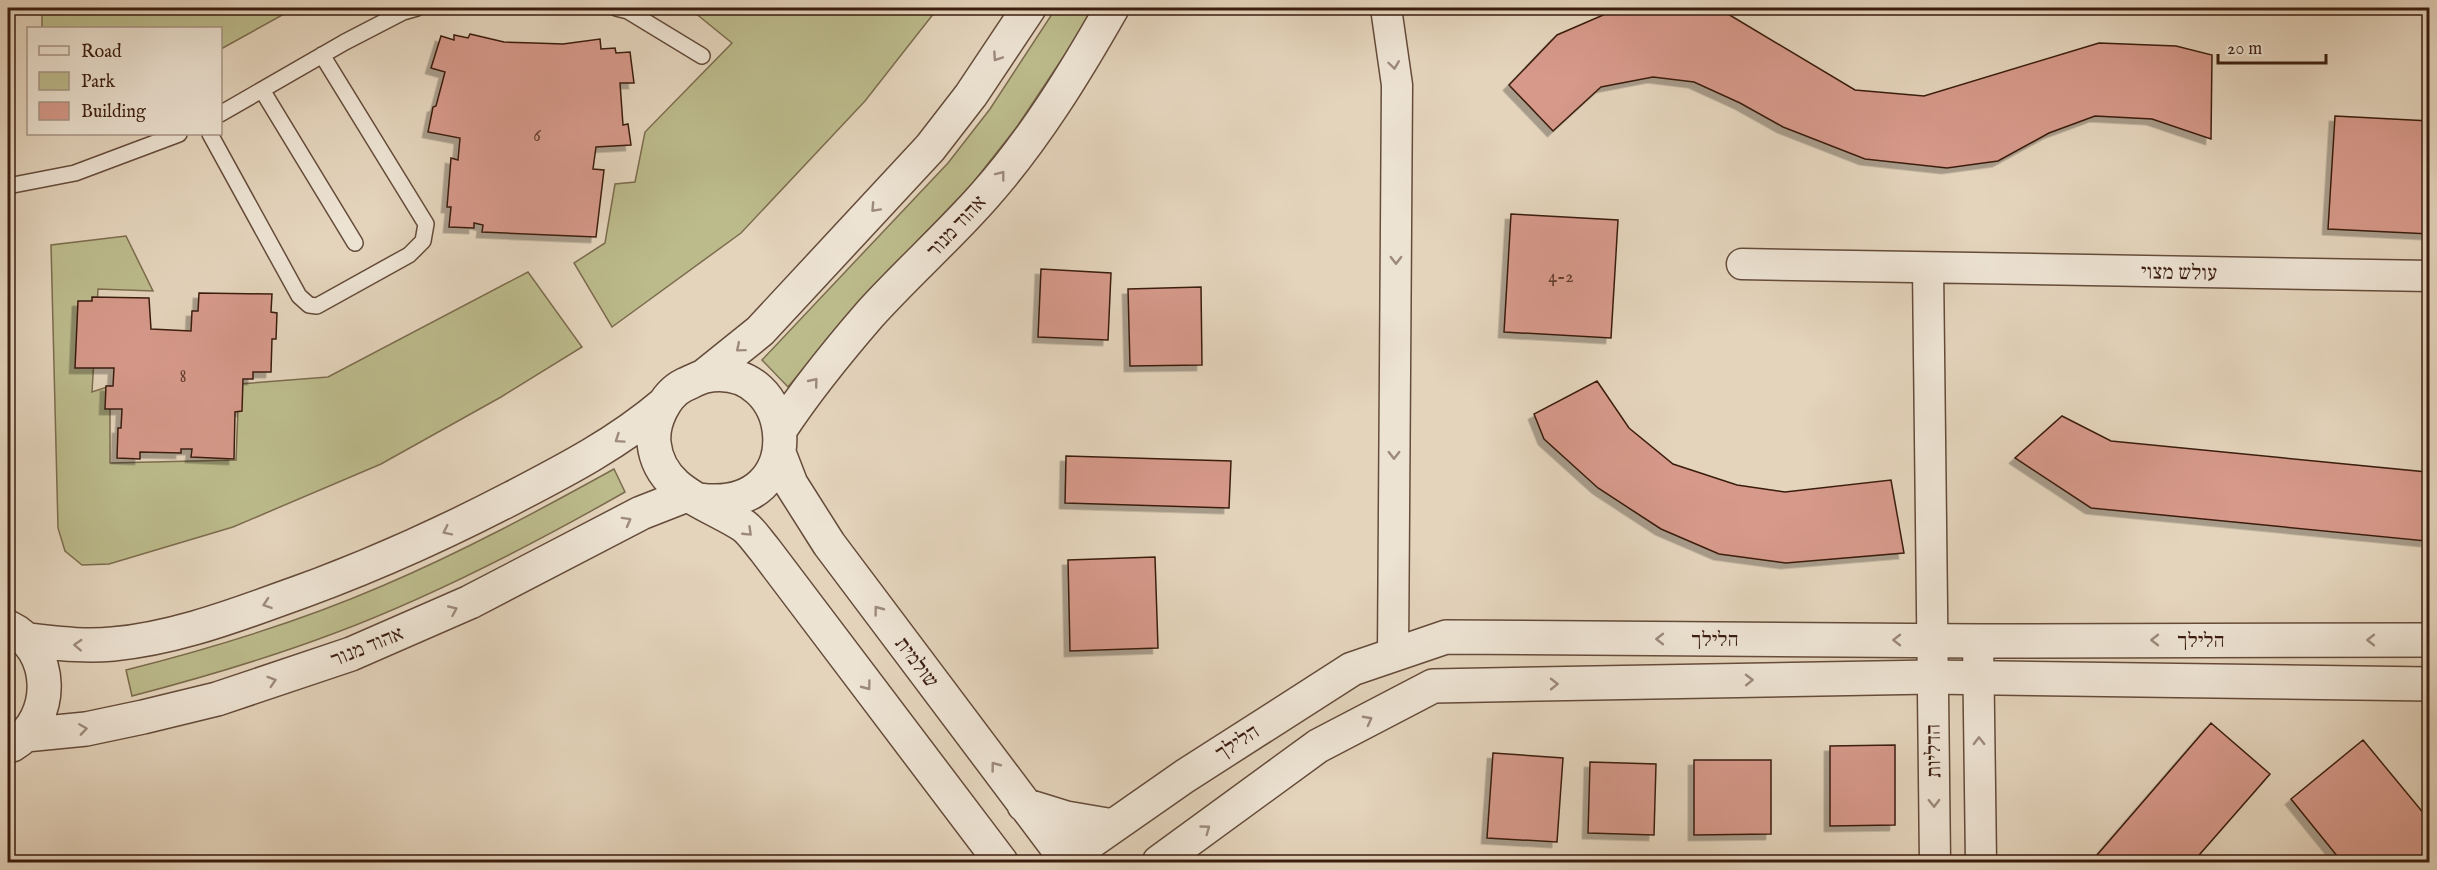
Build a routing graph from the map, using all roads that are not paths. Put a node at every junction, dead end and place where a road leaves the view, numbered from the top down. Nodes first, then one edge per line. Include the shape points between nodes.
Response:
1 (417, 8) edge
2 (616, 8) edge
3 (1029, 8) edge
4 (1112, 8) edge
5 (1386, 8) edge
6 (322, 55) junction
7 (702, 56) dead end
8 (262, 90) junction
9 (222, 113) edge
10 (176, 135) edge
11 (211, 135) edge
12 (8, 186) edge
13 (355, 243) dead end
14 (1742, 264) dead end
15 (1928, 268) junction
16 (2430, 276) edge
17 (704, 376) junction
18 (665, 403) junction
19 (780, 441) junction
20 (693, 497) junction
21 (14, 627) edge
22 (1931, 640) junction
23 (2430, 640) edge
24 (1978, 641) junction
25 (1393, 655) junction
26 (1932, 677) junction
27 (1978, 678) junction
28 (2430, 684) edge
29 (15, 745) edge
30 (1024, 805) junction
31 (1113, 826) junction
32 (1170, 858) edge
33 (1066, 861) edge
34 (1000, 862) edge
35 (1935, 862) edge
36 (1981, 862) edge

1 - 6 lane
2 - 7 lane via 628,11
3 -> 17 street via 930,148 760,331
19 -> 4 street, אהוד מנור via 802,397 871,313 985,195 1029,138
5 -> 25 street via 1397,85
6 - 8 lane
6 - 11 lane via 426,224 423,241 409,255 317,306 309,305 299,296
8 - 9 lane
8 - 13 lane
10 - 12 lane via 75,173
14 - 15 street, עולש מצוי
15 - 16 street, עולש מצוי
15 - 22 street
17 - 18 street via 680,387
17 - 19 street via 721,375 743,381 761,393 776,414
18 - 20 street via 657,420 654,442 658,461 670,481
18 -> 21 street via 609,446 439,535 324,584 202,626 126,642 82,646
19 - 20 street via 771,473 746,495 718,502
30 -> 19 street, שולמית via 829,544 791,484
29 -> 20 street, אהוד מנור via 217,699 351,654 470,602 641,513
20 -> 34 street via 746,528 765,550
21 - 29 street via 38,657 44,677 44,699 37,718
22 - 24 street, הלילך
22 -> 25 street, הלילך via 1446,637
22 - 26 street, הדליות
23 -> 24 street, הלילך
24 - 27 street
25 - 31 street, הלילך via 1352,669
26 - 27 street, הלילך
32 -> 26 street, הלילך via 1318,746 1433,686
26 -> 35 street, הדליות
27 - 28 street, הלילך
36 -> 27 street
30 - 31 street via 1066,818
30 - 33 street, שולמית
31 - 33 street, הלילך

